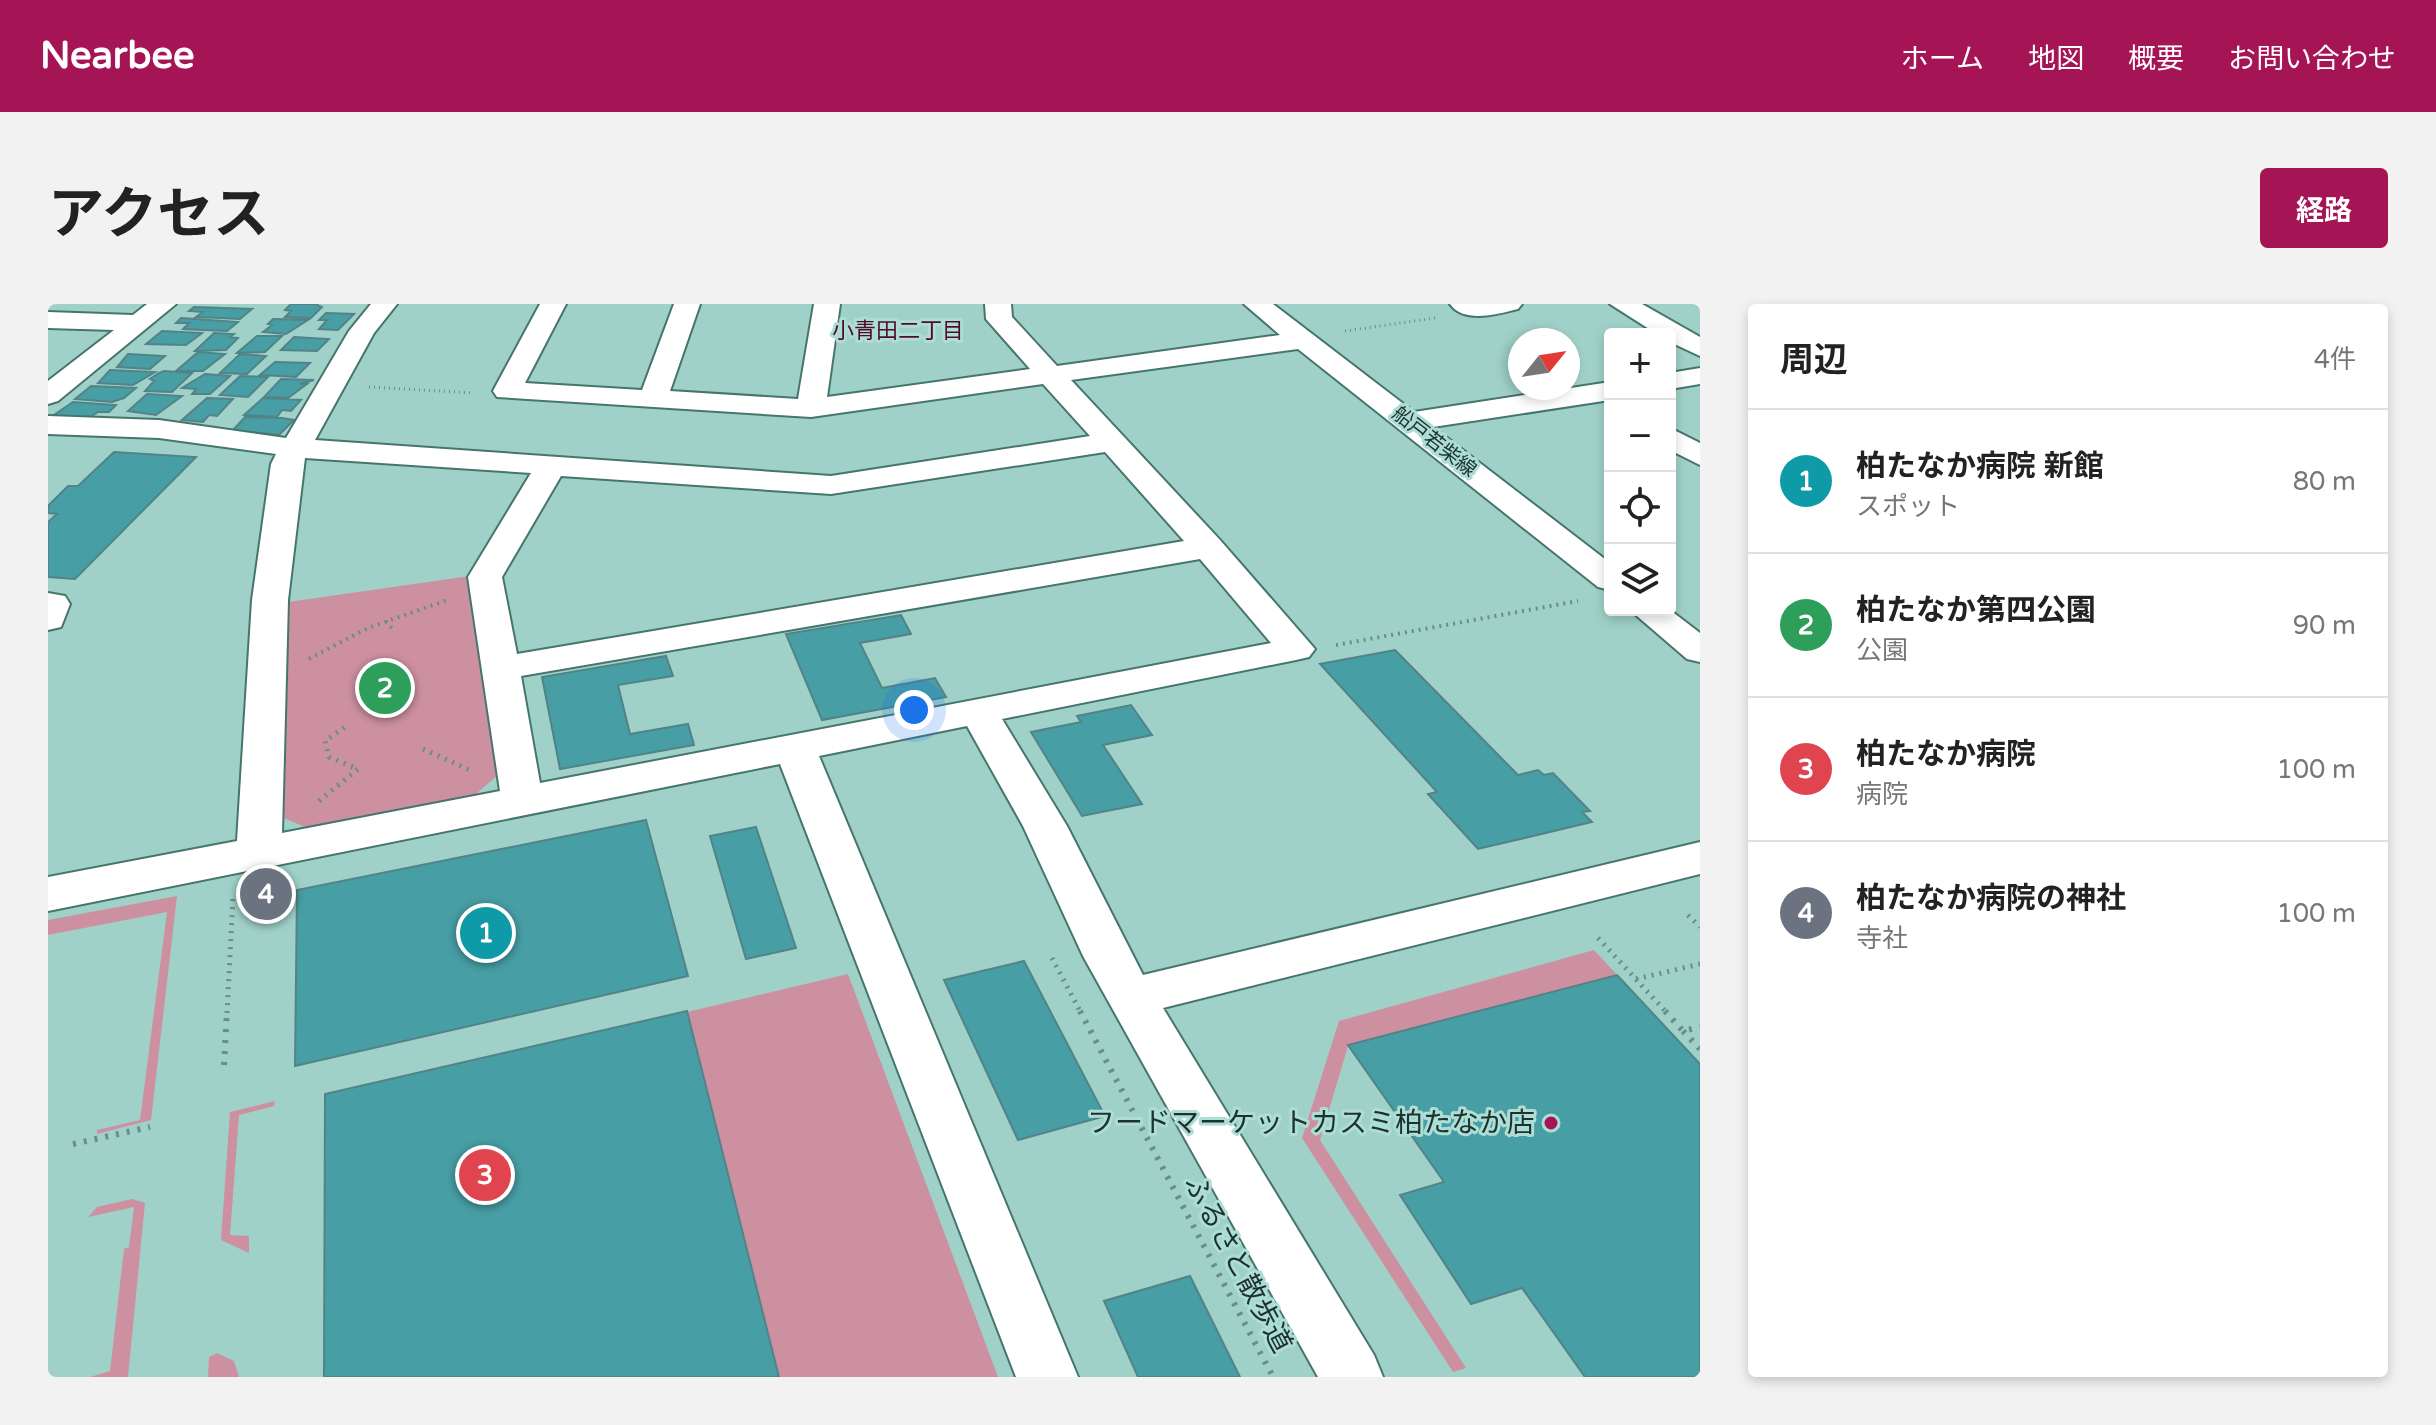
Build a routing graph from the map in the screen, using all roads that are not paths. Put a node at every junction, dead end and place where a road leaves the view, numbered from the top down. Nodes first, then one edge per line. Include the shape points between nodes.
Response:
1 (163, 304) edge
2 (384, 304) edge
3 (553, 304) edge
4 (687, 304) edge
5 (827, 304) edge
6 (998, 304) edge
7 (1257, 304) edge
8 (1509, 304) edge
9 (1623, 304) edge
10 (1468, 306) edge
11 (48, 320) edge
12 (139, 323) junction
13 (1303, 340) junction
14 (1700, 348) edge
15 (1052, 375) junction
16 (1700, 376) edge
17 (1676, 380) edge
18 (1604, 394) edge
19 (48, 395) edge
20 (653, 399) junction
21 (811, 408) junction
22 (1408, 422) junction
23 (48, 425) edge
24 (1676, 441) edge
25 (1112, 442) junction
26 (296, 448) junction
27 (1700, 456) edge
28 (550, 467) junction
29 (1208, 547) junction
30 (1598, 590) edge
31 (48, 604) edge
32 (1656, 616) edge
33 (48, 619) edge
34 (1700, 651) edge
35 (498, 669) junction
36 (977, 710) junction
37 (794, 746) junction
38 (522, 798) junction
39 (259, 850) junction
40 (1700, 858) edge
41 (48, 894) edge
42 (1131, 997) junction
43 (1047, 1377) edge
44 (1352, 1377) edge

1 - 12 street
2 - 26 street via 362,331
3 - 20 street via 507,391
4 - 20 street
5 - 21 street
6 - 15 street via 999,319
7 - 13 street, 船戸若柴線
8 - 10 street
9 - 14 street
11 - 12 street
12 - 19 street
13 - 15 street
13 - 22 street, 船戸若柴線
15 - 21 street
15 - 25 street
16 - 17 street
18 - 22 street
20 - 21 street
22 - 30 street, 船戸若柴線
23 - 26 street via 159,429
24 - 27 street
25 - 28 street via 831,485
25 - 29 street
26 - 28 street
26 - 39 street via 286,464 270,600
28 - 35 street via 485,577
29 - 35 street
29 - 36 street via 1296,649
31 - 33 street
32 - 34 street
35 - 38 street
36 - 37 street
36 - 42 street via 1045,826
37 - 38 street
37 - 43 street
38 - 39 street
39 - 41 street
40 - 42 street
42 - 44 street

